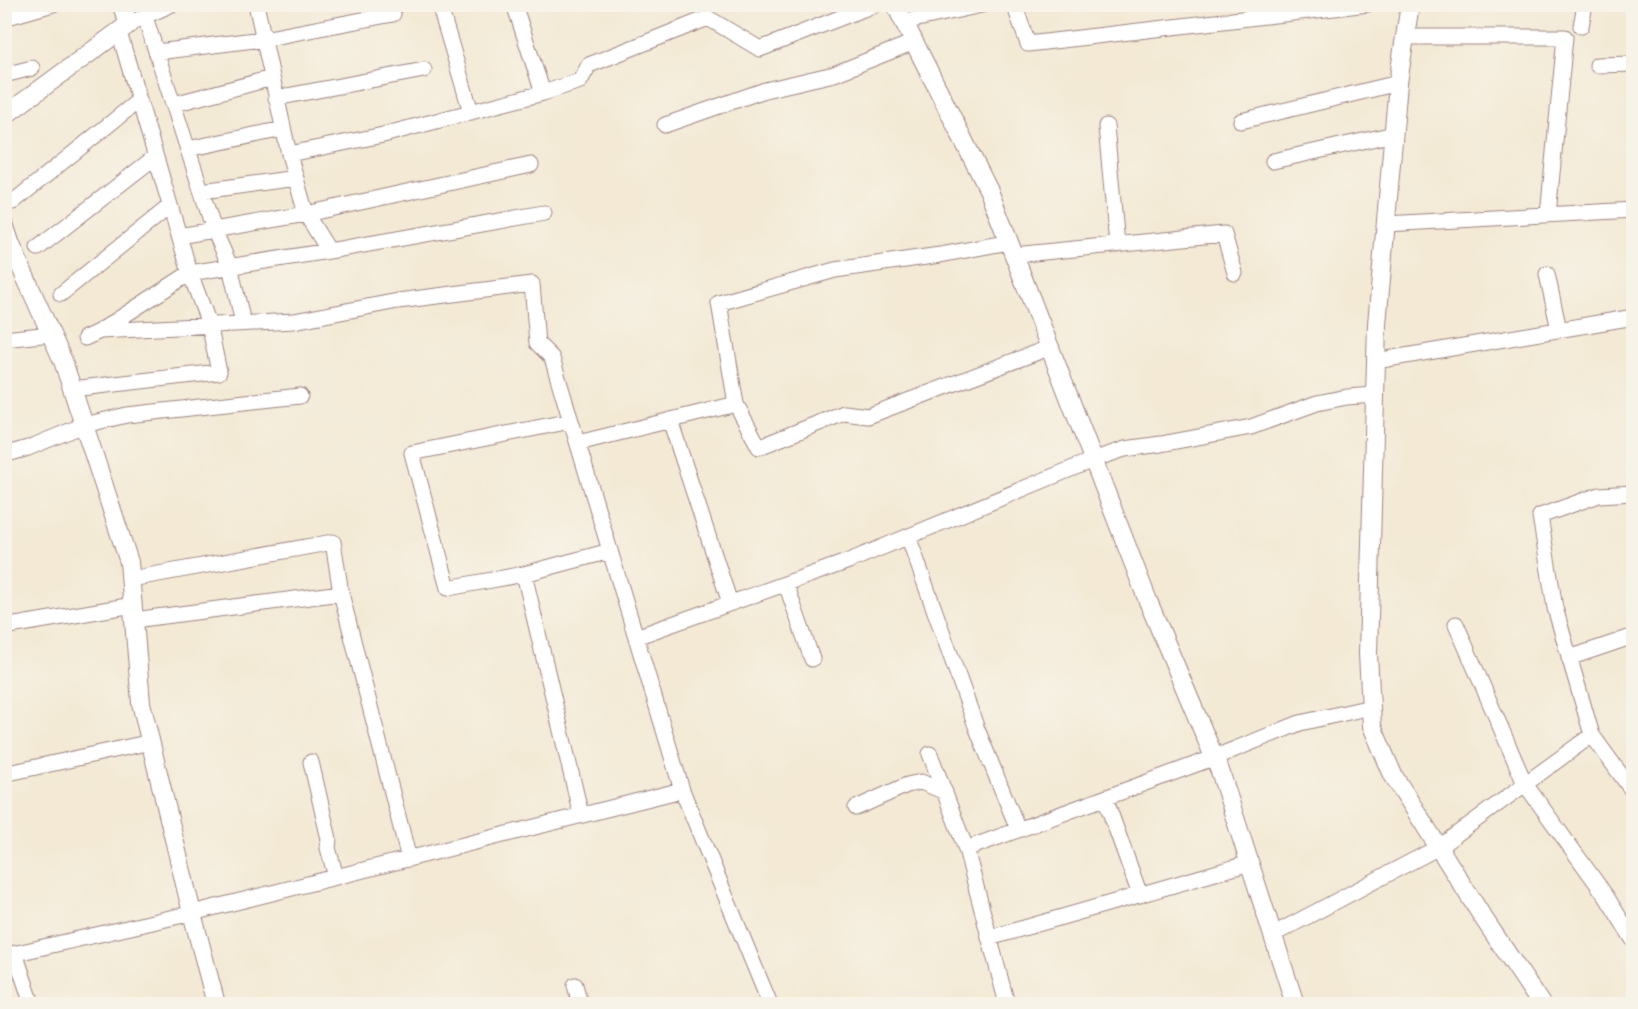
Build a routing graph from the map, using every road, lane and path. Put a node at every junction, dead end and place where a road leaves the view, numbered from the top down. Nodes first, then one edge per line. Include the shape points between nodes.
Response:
1 (53, 4) edge
2 (121, 4) edge
3 (172, 4) edge
4 (256, 4) edge
5 (439, 4) edge
6 (514, 4) edge
7 (876, 4) edge
8 (895, 4) edge
9 (986, 4) edge
10 (1014, 4) edge
11 (1368, 4) edge
12 (1410, 4) edge
13 (1585, 4) edge
14 (393, 14) dead end
15 (4, 18) edge
16 (904, 22) junction
17 (131, 24) junction
18 (1581, 26) dead end
19 (1405, 37) junction
20 (263, 39) junction
21 (914, 42) junction
22 (157, 52) junction
23 (1634, 64) edge
24 (1597, 65) dead end
25 (32, 68) dead end
26 (424, 70) dead end
27 (4, 75) edge
28 (272, 78) junction
29 (1398, 83) junction
30 (543, 93) junction
31 (276, 98) junction
32 (138, 101) junction
33 (174, 104) junction
34 (471, 112) junction
35 (4, 116) edge
36 (1242, 121) dead end
37 (665, 125) dead end
38 (1106, 126) dead end
39 (283, 129) junction
40 (1394, 134) junction
41 (188, 149) junction
42 (289, 154) junction
43 (155, 157) junction
44 (1273, 161) dead end
45 (531, 165) dead end
46 (296, 178) junction
47 (202, 191) junction
48 (13, 202) dead end
49 (170, 206) junction
50 (1634, 210) edge
51 (544, 213) dead end
52 (306, 214) junction
53 (1548, 215) junction
54 (4, 224) edge
55 (1386, 224) junction
56 (214, 230) junction
57 (179, 236) junction
58 (1117, 245) junction
59 (38, 248) dead end
60 (1012, 249) junction
61 (329, 251) junction
62 (230, 266) junction
63 (190, 273) junction
64 (1235, 273) dead end
65 (1546, 274) dead end
66 (61, 294) dead end
67 (1634, 317) edge
68 (243, 323) junction
69 (209, 324) junction
70 (1559, 330) junction
71 (100, 332) junction
72 (51, 334) junction
73 (85, 338) dead end
74 (4, 339) edge
75 (1051, 347) junction
76 (1376, 362) junction
77 (72, 389) junction
78 (1375, 395) junction
79 (300, 396) dead end
80 (736, 404) junction
81 (670, 420) junction
82 (571, 421) junction
83 (84, 425) junction
84 (578, 443) junction
85 (4, 455) edge
86 (1095, 459) junction
87 (1634, 493) edge
88 (908, 536) junction
89 (610, 550) junction
90 (524, 574) junction
91 (131, 579) junction
92 (786, 584) junction
93 (341, 593) junction
94 (730, 603) junction
95 (134, 612) junction
96 (1456, 624) dead end
97 (4, 627) edge
98 (1634, 636) edge
99 (636, 637) junction
100 (1569, 658) junction
101 (812, 659) dead end
102 (1371, 707) junction
103 (1592, 735) junction
104 (150, 741) junction
105 (930, 753) dead end
106 (1214, 758) junction
107 (311, 762) dead end
108 (4, 774) edge
109 (1525, 784) junction
110 (682, 790) junction
111 (945, 792) junction
112 (1634, 793) edge
113 (1105, 798) junction
114 (856, 808) dead end
115 (581, 815) junction
116 (1018, 829) junction
117 (1439, 847) junction
118 (966, 849) junction
119 (409, 859) junction
120 (1250, 863) junction
121 (336, 877) junction
122 (1140, 895) junction
123 (192, 913) junction
124 (1272, 935) junction
125 (989, 938) junction
126 (1634, 941) edge
127 (10, 955) edge
128 (575, 984) dead end
129 (32, 1005) edge
130 (216, 1005) edge
131 (580, 1005) edge
132 (770, 1005) edge
133 (1007, 1005) edge
134 (1294, 1005) edge
135 (1541, 1005) edge

1 - 15 street
2 - 17 street
3 - 17 street
4 - 20 street
5 - 34 street
6 - 30 street
7 - 30 street via 760,49 708,18 589,65 580,81
8 - 16 street
9 - 16 street
10 - 11 street via 1028,44
12 - 19 street
13 - 18 street
14 - 20 street
16 - 21 street
17 - 22 street
17 - 32 street
17 - 35 street
19 - 29 street
19 - 53 street via 1565,36
20 - 22 street
20 - 28 street
21 - 37 street via 834,74 765,90
21 - 60 street via 989,191
22 - 33 street
23 - 24 street
25 - 27 street
26 - 31 street
28 - 31 street
28 - 33 street
29 - 36 street
29 - 40 street
30 - 34 street
31 - 39 street
32 - 43 street
32 - 48 street
33 - 41 street
34 - 42 street
38 - 58 street
39 - 41 street
39 - 42 street
40 - 44 street
40 - 55 street
41 - 47 street
42 - 46 street
43 - 49 street
43 - 59 street
45 - 52 street
46 - 47 street
46 - 52 street
47 - 56 street
49 - 57 street
49 - 66 street
50 - 53 street
51 - 61 street
52 - 56 street
52 - 61 street
53 - 55 street
54 - 72 street
55 - 76 street
56 - 57 street
56 - 62 street
57 - 63 street
58 - 60 street
58 - 64 street via 1224,234
60 - 75 street
60 - 80 street via 835,270 719,303
61 - 62 street
62 - 63 street
62 - 68 street
63 - 69 street
63 - 71 street
65 - 70 street
67 - 70 street
68 - 69 street
68 - 82 street via 294,321 399,301 532,284 537,343 552,358
69 - 71 street
69 - 77 street via 219,372
70 - 76 street
71 - 73 street
72 - 74 street
72 - 77 street
75 - 80 street via 868,416 844,413 759,447
75 - 86 street
76 - 78 street
77 - 83 street
78 - 86 street via 1317,403 1251,427 1125,449
78 - 102 street via 1368,654
79 - 83 street via 127,415
80 - 81 street
81 - 84 street
81 - 94 street
82 - 84 street
82 - 90 street via 412,453 448,588
83 - 85 street
83 - 91 street via 129,562
84 - 89 street
86 - 88 street
86 - 106 street via 1148,601
87 - 100 street via 1599,495 1540,516 1555,608
88 - 92 street
88 - 116 street via 977,729
89 - 90 street
89 - 99 street
90 - 115 street
91 - 93 street via 333,542
91 - 95 street
92 - 94 street
92 - 101 street
93 - 95 street
93 - 119 street
94 - 99 street
95 - 97 street
95 - 104 street via 141,703
96 - 109 street
98 - 100 street
99 - 110 street
100 - 103 street
102 - 106 street via 1300,723
102 - 117 street via 1372,726 1393,775
103 - 109 street
103 - 112 street
104 - 108 street
104 - 123 street
105 - 111 street
106 - 113 street
106 - 120 street
107 - 121 street
109 - 117 street
109 - 126 street
110 - 115 street
110 - 132 street
111 - 114 street via 921,782
111 - 118 street
113 - 116 street
113 - 122 street
115 - 119 street
116 - 118 street
117 - 124 street
117 - 135 street
118 - 125 street
119 - 121 street
120 - 122 street
120 - 124 street
121 - 123 street
122 - 125 street
123 - 127 street
123 - 130 street
124 - 134 street
125 - 133 street
127 - 129 street
128 - 131 street

